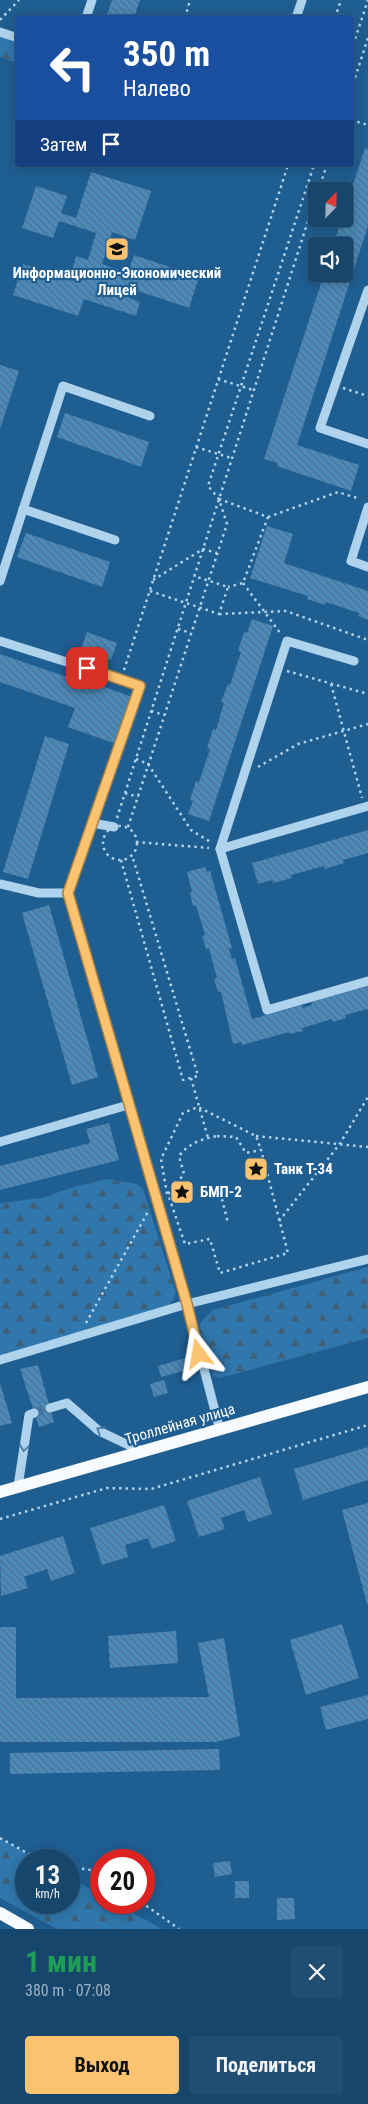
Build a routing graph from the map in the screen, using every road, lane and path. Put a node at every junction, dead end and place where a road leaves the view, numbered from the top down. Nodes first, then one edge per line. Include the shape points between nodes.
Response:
1 (19, 0) edge
2 (92, 0) edge
3 (190, 0) edge
4 (302, 0) edge
5 (341, 0) edge
6 (368, 0) edge
7 (87, 15) edge
8 (186, 15) edge
9 (297, 15) edge
10 (337, 15) edge
11 (0, 20) edge
12 (0, 32) edge
13 (15, 37) edge
14 (368, 38) edge
15 (354, 42) edge
16 (354, 81) edge
17 (354, 121) edge
18 (368, 125) edge
19 (287, 167) edge
20 (313, 167) edge
21 (325, 167) edge
22 (321, 182) edge
23 (308, 221) edge
24 (368, 290) edge
25 (218, 379) junction
26 (335, 386) junction
27 (241, 387) junction
28 (253, 390) junction
29 (368, 396) edge
30 (150, 416) dead end
31 (368, 444) edge
32 (196, 447) junction
33 (218, 454) junction
34 (231, 458) junction
35 (219, 499) junction
36 (368, 501) edge
37 (368, 507) edge
38 (24, 509) junction
39 (268, 517) junction
40 (115, 540) dead end
41 (203, 549) junction
42 (217, 553) junction
43 (368, 567) edge
44 (194, 576) junction
45 (154, 580) junction
46 (208, 581) junction
47 (0, 582) edge
48 (243, 583) junction
49 (228, 587) junction
50 (150, 591) junction
51 (186, 603) junction
52 (200, 608) junction
53 (265, 612) junction
54 (219, 614) junction
55 (178, 629) junction
56 (191, 633) junction
57 (368, 640) edge
58 (0, 641) edge
59 (287, 641) junction
60 (354, 661) dead end
61 (278, 668) junction
62 (121, 679) junction
63 (331, 684) junction
64 (368, 694) edge
65 (151, 711) junction
66 (164, 715) junction
67 (368, 724) edge
68 (344, 731) junction
69 (136, 759) junction
70 (148, 764) junction
71 (244, 776) junction
72 (125, 792) junction
73 (138, 796) junction
74 (366, 806) edge
75 (92, 823) junction
76 (114, 827) junction
77 (128, 827) junction
78 (136, 842) junction
79 (220, 849) junction
80 (132, 855) junction
81 (122, 860) junction
82 (0, 884) edge
83 (68, 893) junction
84 (368, 981) edge
85 (191, 1078) junction
86 (368, 1093) edge
87 (367, 1098) edge
88 (128, 1104) junction
89 (256, 1136) dead end
90 (208, 1138) junction
91 (0, 1142) edge
92 (339, 1144) junction
93 (368, 1148) edge
94 (222, 1200) dead end
95 (280, 1220) junction
96 (228, 1223) dead end
97 (368, 1259) edge
98 (187, 1304) junction
99 (0, 1360) edge
100 (368, 1387) edge
101 (50, 1408) tunnel mouth
102 (34, 1413) dead end
103 (368, 1425) edge
104 (220, 1430) junction
105 (144, 1452) junction
106 (18, 1486) junction
107 (0, 1492) edge
108 (0, 1519) edge
109 (0, 1838) edge
110 (20, 1849) edge
111 (155, 1912) edge
112 (0, 1913) edge
113 (28, 1929) edge
114 (179, 1929) edge

1 - 11 path
2 - 7 lane
3 - 8 path
4 - 9 lane
5 - 10 path
6 - 15 path
12 - 13 lane
14 - 16 path
17 - 18 path
19 - 25 path
20 - 27 path
21 - 22 path
23 - 28 path
24 - 26 lane
25 - 27 path
25 - 32 path
26 - 29 path
26 - 31 lane via 320,428
27 - 28 path
27 - 33 path
28 - 34 path
30 - 38 lane via 63,386
32 - 33 path
32 - 45 path
33 - 34 path
33 - 35 path via 208,486
34 - 35 path
35 - 39 path
35 - 41 path
35 - 42 path via 227,524
36 - 39 path via 338,492
37 - 43 lane via 351,561
38 - 40 lane
38 - 47 lane
39 - 48 path
41 - 42 path
41 - 44 path
41 - 45 path
42 - 46 path
44 - 46 path
44 - 51 path
45 - 50 path
46 - 49 path
46 - 52 path
48 - 49 path
48 - 53 path
49 - 54 path
50 - 51 path
50 - 62 path
51 - 52 path
51 - 55 path
52 - 54 path
52 - 56 path
53 - 54 path
53 - 57 path via 286,611
53 - 59 path
55 - 56 path
55 - 65 path
56 - 66 path
58 - 62 lane
59 - 60 lane
59 - 61 lane
61 - 63 path
61 - 71 lane
62 - 75 lane via 140,686
63 - 64 path
63 - 68 path
65 - 66 path
65 - 69 path
66 - 70 path
67 - 68 path
68 - 71 path via 298,744
68 - 74 path
69 - 70 path
69 - 72 path
70 - 73 path
70 - 79 path via 191,830
71 - 79 lane
72 - 73 path
72 - 76 path
73 - 77 path
74 - 79 lane
75 - 76 lane
75 - 83 lane
76 - 77 path
76 - 81 path via 104,835 102,847 109,858
77 - 78 path
78 - 79 path
78 - 80 path
79 - 84 lane via 267,1010
80 - 81 path
80 - 85 path via 198,1076
81 - 85 path via 183,1080
82 - 83 lane via 39,893
83 - 88 lane
85 - 90 path
86 - 87 path
87 - 92 path
88 - 91 lane
88 - 98 lane
89 - 92 path
90 - 95 path via 236,1136 246,1153 261,1150
90 - 95 path via 186,1147 179,1156 184,1174 168,1194 185,1244 210,1239 220,1273 288,1253
92 - 93 path
92 - 95 path
94 - 96 path
97 - 98 lane
98 - 99 lane
98 - 104 lane
100 - 104 main road, Троллейная улица
105 -> 101 lane via 99,1431 67,1403
102 -> 106 lane via 29,1415
103 - 108 path via 151,1489 107,1488
104 - 105 main road, Троллейная улица
105 - 106 main road, Троллейная улица
106 - 107 main road, Троллейная улица
109 - 110 path
111 - 114 path
112 - 113 main road

